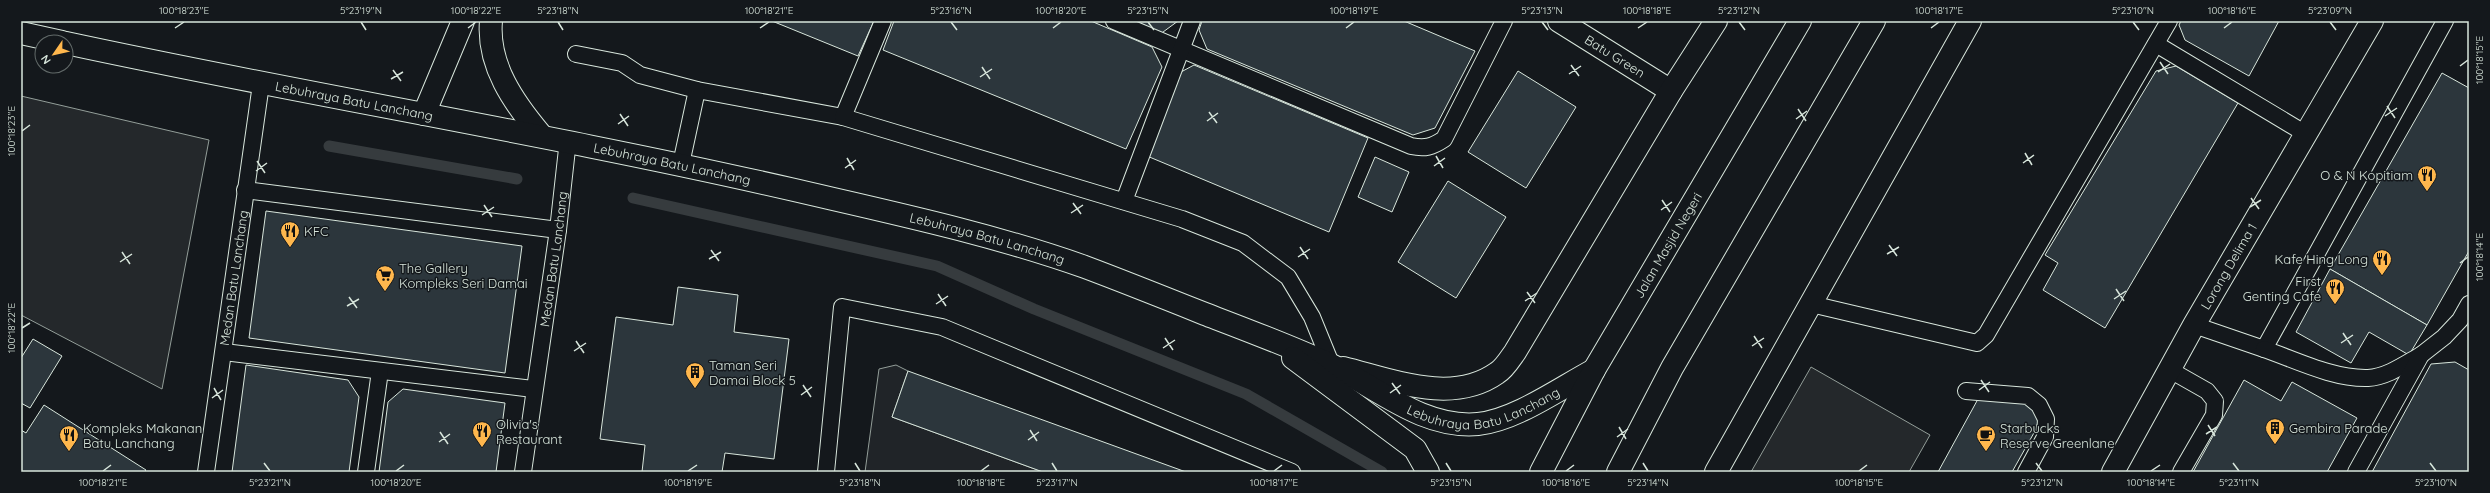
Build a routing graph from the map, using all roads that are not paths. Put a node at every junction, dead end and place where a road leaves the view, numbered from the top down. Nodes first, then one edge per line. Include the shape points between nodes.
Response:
1 (463, 21) edge
2 (491, 21) edge
3 (884, 21) edge
4 (1114, 21) edge
5 (1192, 21) edge
6 (1504, 21) edge
7 (1558, 21) edge
8 (1716, 21) edge
9 (1800, 21) edge
10 (1874, 21) edge
11 (1970, 21) edge
12 (2169, 21) edge
13 (2372, 21) edge
14 (2446, 21) edge
15 (21, 33) edge
16 (34, 36) edge
17 (2156, 44) junction
18 (74, 45) edge
19 (1181, 49) junction
20 (576, 54) dead end
21 (261, 84) junction
22 (697, 90) junction
23 (1671, 91) junction
24 (424, 114) junction
25 (843, 117) junction
26 (2306, 134) junction
27 (541, 135) junction
28 (568, 140) junction
29 (681, 164) junction
30 (245, 190) junction
31 (1124, 201) junction
32 (558, 230) junction
33 (1811, 304) junction
34 (2469, 304) edge
35 (2194, 325) junction
36 (1264, 337) junction
37 (2264, 349) junction
38 (224, 352) junction
39 (2421, 355) junction
40 (1332, 366) junction
41 (1594, 370) junction
42 (2170, 370) junction
43 (380, 371) junction
44 (533, 389) junction
45 (1966, 391) dead end
46 (206, 472) edge
47 (366, 472) edge
48 (523, 472) edge
49 (826, 472) edge
50 (1292, 472) edge
51 (1428, 472) edge
52 (1541, 472) edge
53 (1618, 472) edge
54 (1716, 472) edge
55 (2026, 472) edge
56 (2113, 472) edge
57 (2182, 472) edge
58 (2356, 472) edge

1 - 24 main road
2 - 27 main road via 490,33 501,78 517,107
3 - 25 lane
4 - 19 lane
5 - 19 lane
6 - 19 lane via 1444,139 1434,146 1424,148 1411,146
7 - 23 main road, Batu Green
8 - 23 main road
9 - 41 main road, Jalan Masjid Negeri
10 - 53 main road via 1672,368
11 - 33 main road
12 - 17 lane
13 - 26 main road, Lorong Delima 1
14 - 37 lane
15 - 16 main road
17 - 26 lane
17 - 33 lane via 1986,335 1978,343
18 - 21 main road, Lebuhraya Batu Lanchang
19 - 31 lane
20 - 22 lane via 622,63 640,75
21 - 24 main road, Lebuhraya Batu Lanchang
21 - 30 lane, Medan Batu Lanchang
22 - 25 lane
22 - 29 lane
23 - 40 main road via 1515,352 1498,373 1472,387 1443,390
24 - 27 main road, Lebuhraya Batu Lanchang
25 - 31 lane
26 - 35 main road, Lorong Delima 1
27 - 28 main road, Lebuhraya Batu Lanchang
28 - 29 main road, Lebuhraya Batu Lanchang
28 - 32 lane, Medan Batu Lanchang
29 - 36 main road, Lebuhraya Batu Lanchang via 977,233 1085,267
30 - 32 lane
30 - 38 lane, Medan Batu Lanchang
31 - 40 lane via 1182,219 1243,243 1288,277 1312,317
32 - 44 lane, Medan Batu Lanchang
33 - 54 main road
34 - 39 lane via 2460,320
35 - 37 lane
35 - 42 main road, Lorong Delima 1
36 - 40 main road, Lebuhraya Batu Lanchang
36 - 51 main road, Lebuhraya Batu Lanchang via 1415,449
37 - 39 lane via 2337,374 2368,378 2390,372
38 - 43 lane
38 - 46 lane, Medan Batu Lanchang
39 - 58 lane
40 - 41 main road, Lebuhraya Batu Lanchang via 1420,414 1441,421 1463,424 1482,424 1512,414
41 - 52 main road, Jalan Masjid Negeri
42 - 56 main road, Lorong Delima 1
42 - 57 lane via 2207,391 2215,402 2214,415
43 - 44 lane
43 - 47 lane
44 - 48 lane, Medan Batu Lanchang
45 - 55 lane via 2028,396 2039,405 2046,419 2045,437
49 - 50 lane via 842,307 942,327

